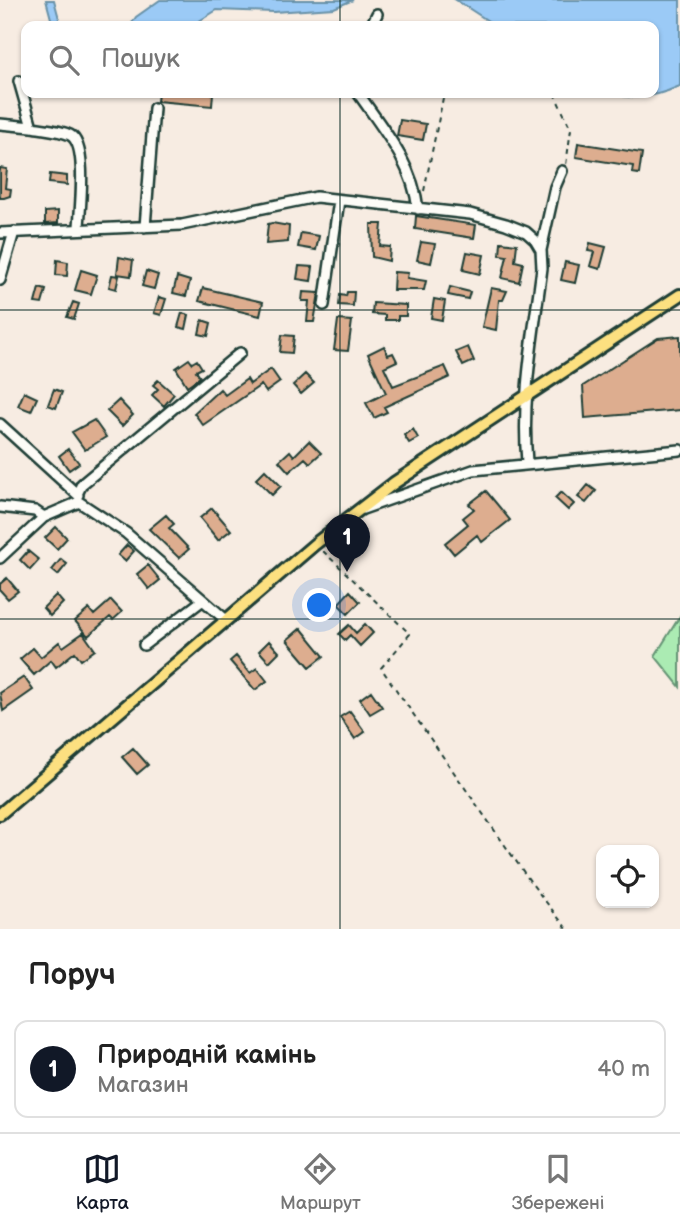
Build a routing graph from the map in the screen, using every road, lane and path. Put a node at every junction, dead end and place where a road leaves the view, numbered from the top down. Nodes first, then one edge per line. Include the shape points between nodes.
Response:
1 (377, 13) dead end
2 (373, 21) edge
3 (19, 81) dead end
4 (21, 88) edge
5 (24, 98) edge
6 (362, 98) edge
7 (443, 98) edge
8 (154, 108) dead end
9 (0, 124) edge
10 (32, 127) junction
11 (562, 172) dead end
12 (340, 200) junction
13 (418, 209) junction
14 (79, 227) junction
15 (145, 227) junction
16 (14, 232) junction
17 (0, 233) edge
18 (541, 250) junction
19 (0, 280) edge
20 (680, 295) edge
21 (324, 305) dead end
22 (240, 353) dead end
23 (526, 397) junction
24 (0, 424) edge
25 (680, 450) edge
26 (527, 462) junction
27 (79, 497) junction
28 (0, 507) edge
29 (358, 510) junction
30 (44, 517) junction
31 (315, 544) junction
32 (0, 558) edge
33 (203, 600) junction
34 (226, 620) junction
35 (144, 645) dead end
36 (0, 814) edge
37 (567, 929) edge

1 - 2 street
3 - 4 street
5 - 10 street
6 - 13 street via 410,175
7 - 13 path
8 - 15 street
9 - 10 street
10 - 14 street via 78,141
11 - 18 street
12 - 13 street
12 - 15 street via 296,199 182,225
12 - 21 street
13 - 18 street via 470,214 506,224 526,232
14 - 15 street
14 - 16 street
16 - 17 street
16 - 19 street
18 - 23 street
20 - 23 main road
22 - 27 street via 82,484
23 - 26 street
23 - 29 main road
24 - 27 street
25 - 26 street
26 - 29 street via 473,470
27 - 30 street
27 - 33 street
28 - 30 street via 35,511
29 - 31 main road
30 - 32 street
31 - 34 main road
31 - 37 path via 410,634 381,668
33 - 34 street
33 - 35 street
34 - 36 main road

